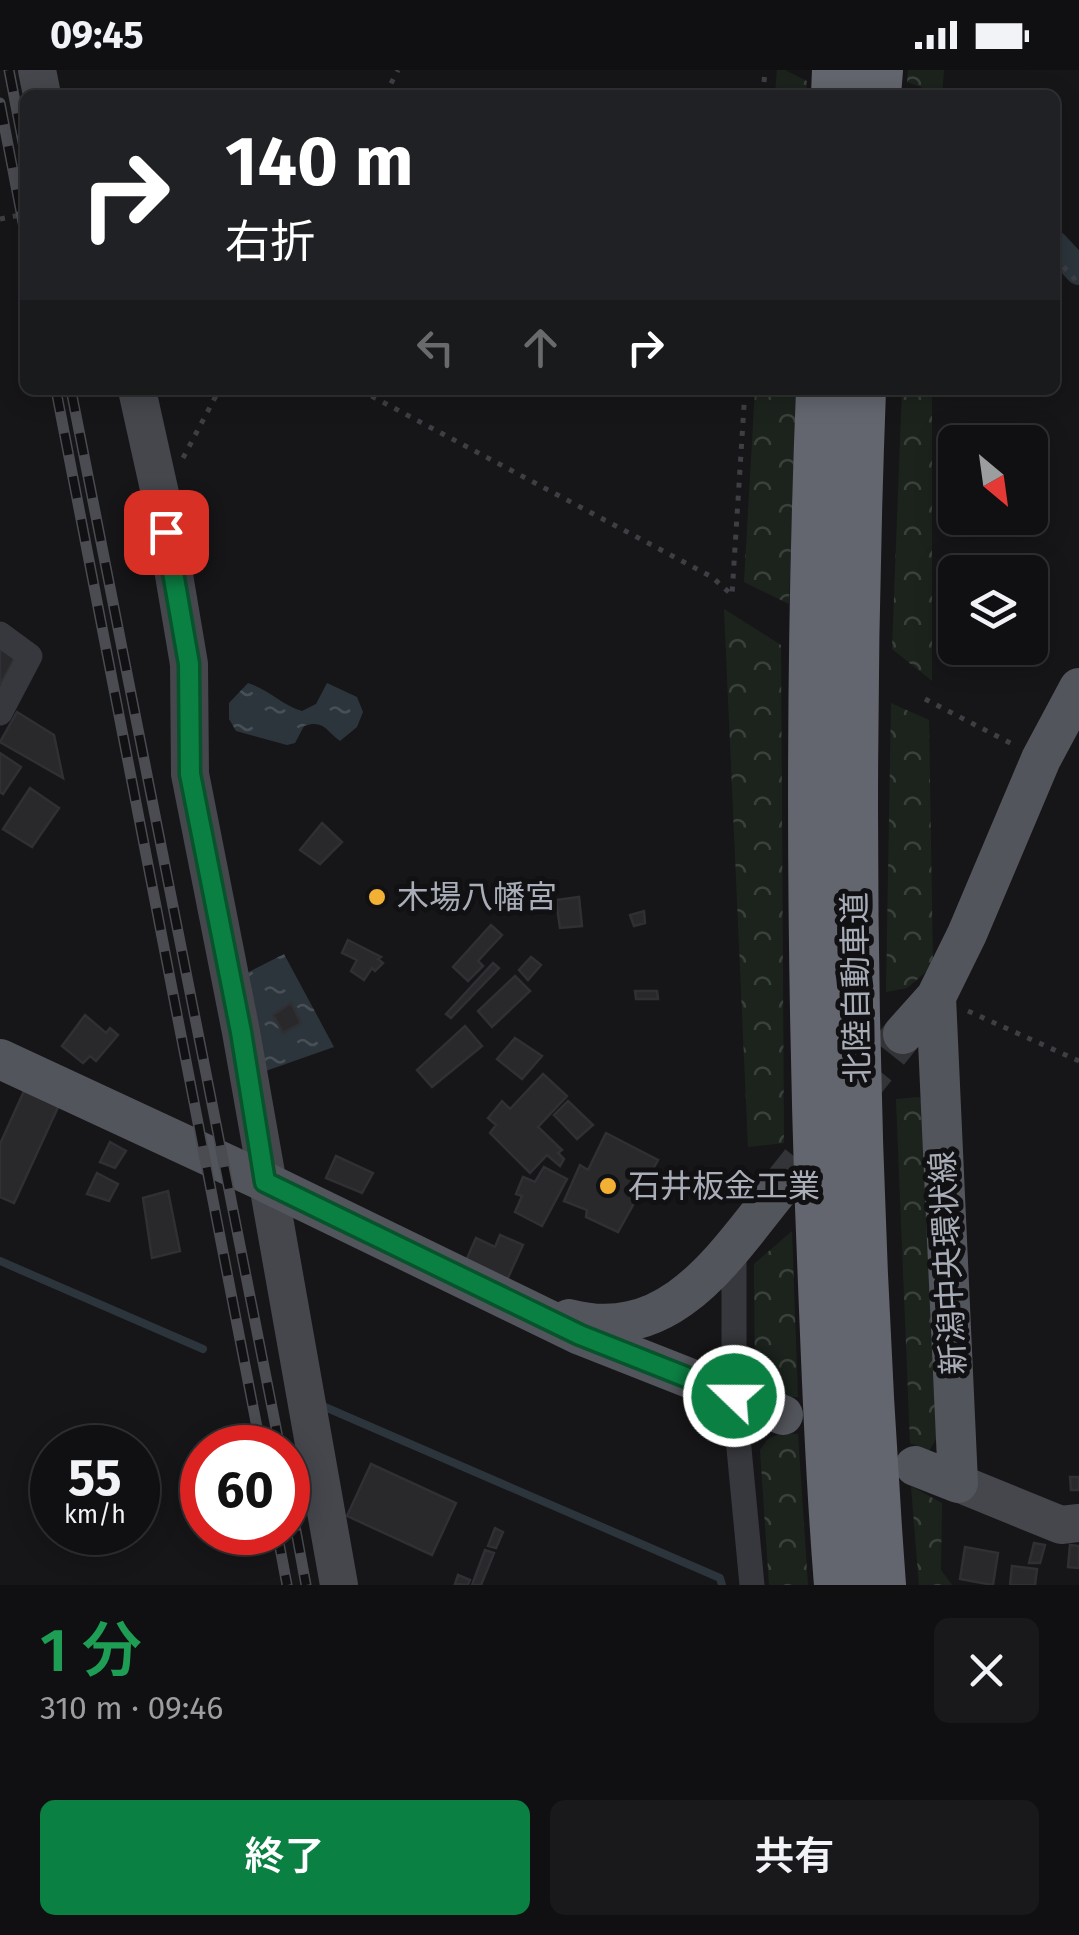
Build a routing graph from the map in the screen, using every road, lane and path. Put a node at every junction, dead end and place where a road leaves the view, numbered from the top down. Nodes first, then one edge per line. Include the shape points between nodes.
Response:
1 (1060, 262) edge
2 (1079, 284) edge
3 (138, 395) edge
4 (216, 395) edge
5 (369, 395) edge
6 (745, 395) edge
7 (820, 395) edge
8 (862, 395) edge
9 (161, 498) junction
10 (0, 634) edge
11 (1079, 688) edge
12 (925, 699) dead end
13 (0, 713) edge
14 (1041, 759) junction
15 (936, 997) junction
16 (903, 1034) tunnel mouth
17 (0, 1059) edge
18 (1079, 1061) edge
19 (265, 1182) junction
20 (776, 1193) tunnel mouth
21 (734, 1245) junction
22 (522, 1306) junction
23 (734, 1396) junction
24 (783, 1415) dead end
25 (915, 1466) dead end
26 (958, 1483) junction
27 (1079, 1523) edge
28 (339, 1585) edge
29 (752, 1585) edge
30 (838, 1585) edge
31 (882, 1585) edge

1 - 2 path
3 - 9 street
4 - 9 path
5 - 6 path via 712,578 732,595
7 - 30 highway, 北陸自動車道 via 812,936
8 - 31 highway, 北陸自動車道 via 854,685 858,1085
9 - 19 street via 189,664 190,774
10 - 13 street via 30,656
11 - 14 main road, 新潟中央環状線
12 - 14 path
14 - 15 main road, 新潟中央環状線
15 - 16 main road, 新潟中央環状線
15 - 18 path
15 - 26 main road, 新潟中央環状線
17 - 19 main road
19 - 22 main road
19 - 28 street
20 - 21 main road
21 - 22 main road via 702,1284 646,1318 575,1321
21 - 23 street
22 - 23 main road
23 - 24 main road
23 - 29 street
25 - 26 main road
26 - 27 street via 1061,1525

